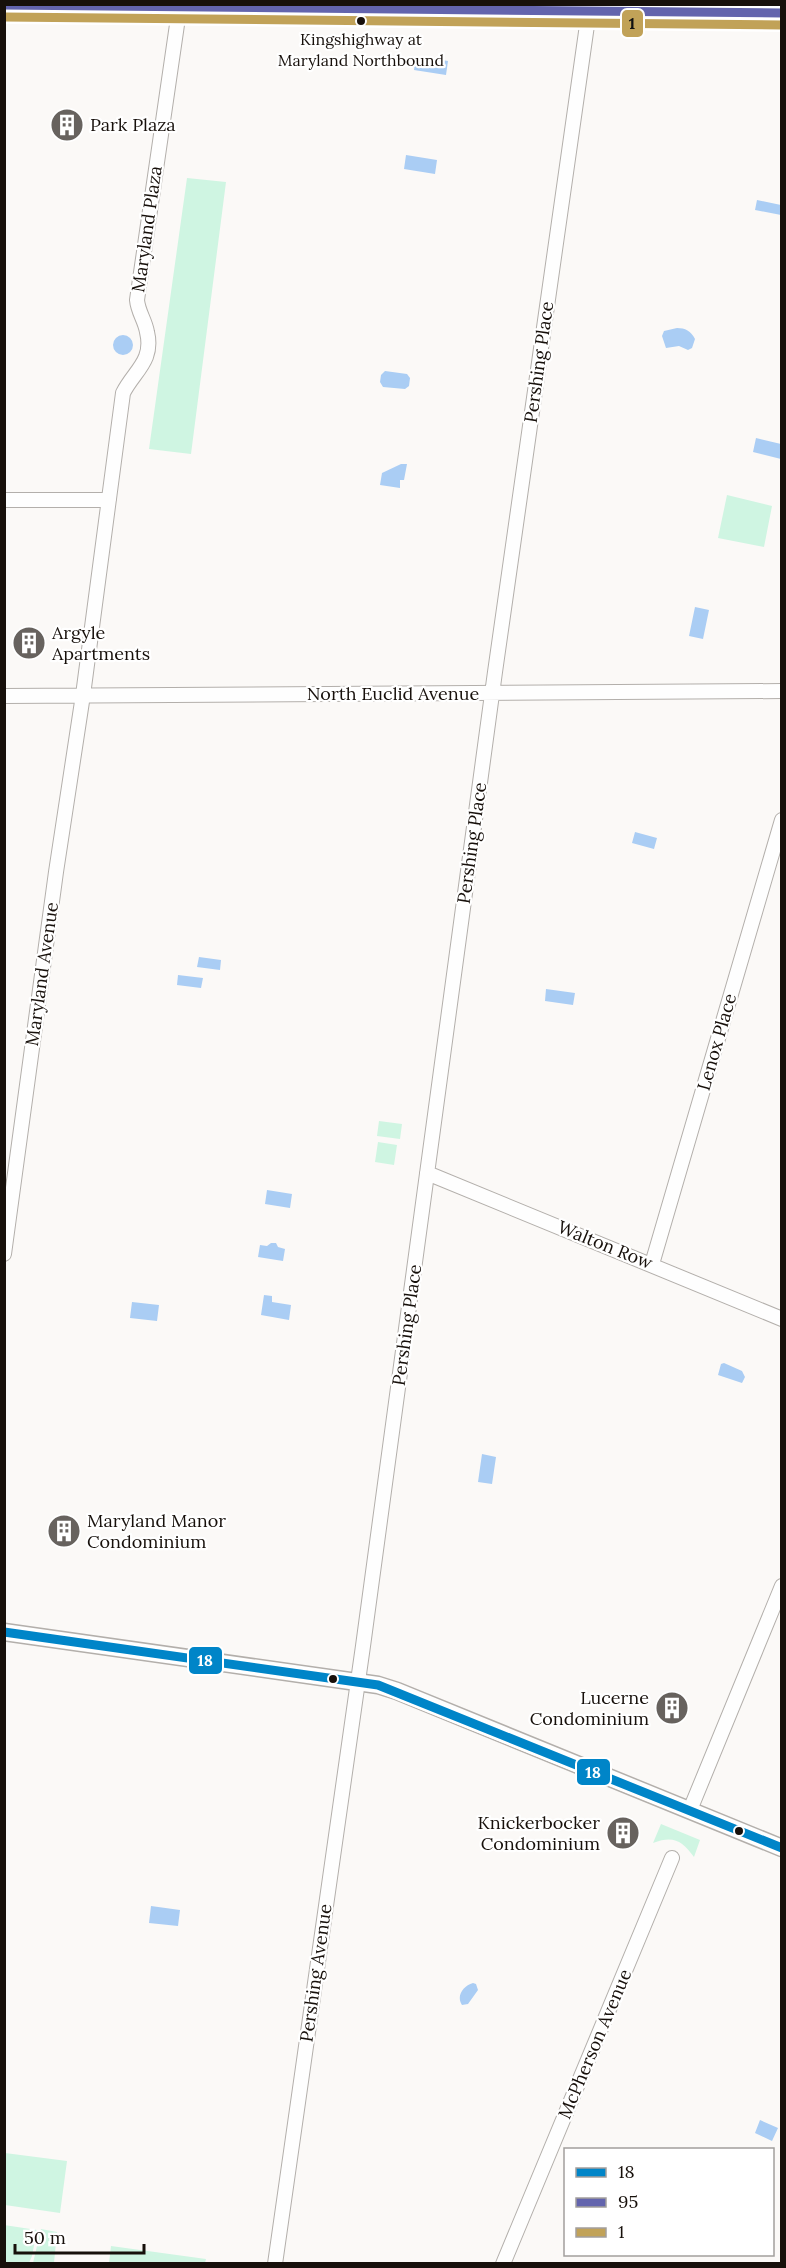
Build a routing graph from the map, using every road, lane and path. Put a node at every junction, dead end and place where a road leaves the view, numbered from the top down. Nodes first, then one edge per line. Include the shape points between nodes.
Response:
1 (4, 5) edge
2 (180, 5) edge
3 (590, 8) edge
4 (782, 14) edge
5 (4, 500) edge
6 (109, 500) junction
7 (782, 691) edge
8 (492, 693) junction
9 (83, 695) junction
10 (4, 696) edge
11 (782, 820) edge
12 (427, 1173) junction
13 (4, 1254) edge
14 (652, 1264) junction
15 (782, 1319) edge
16 (782, 1586) edge
17 (4, 1632) edge
18 (358, 1682) junction
19 (690, 1810) junction
20 (782, 1848) edge
21 (672, 1858) dead end
22 (275, 2264) edge
23 (503, 2264) edge

1 - 2 main road
2 - 3 main road
2 - 6 street, Maryland Plaza via 136,300 147,332 148,350 123,393
3 - 4 main road
3 - 8 street, Pershing Place
5 - 6 street
6 - 9 street, Maryland Plaza
7 - 8 street, North Euclid Avenue
8 - 9 street, North Euclid Avenue
8 - 12 street, Pershing Place
9 - 10 street, North Euclid Avenue
9 - 13 street, Maryland Avenue
11 - 14 street, Lenox Place
12 - 14 street, Walton Row
12 - 18 street, Pershing Place
14 - 15 street, Walton Row
16 - 19 street
17 - 18 street
18 - 19 street via 397,1690
18 - 22 street, Pershing Avenue
19 - 20 street
21 - 23 street, McPherson Avenue

